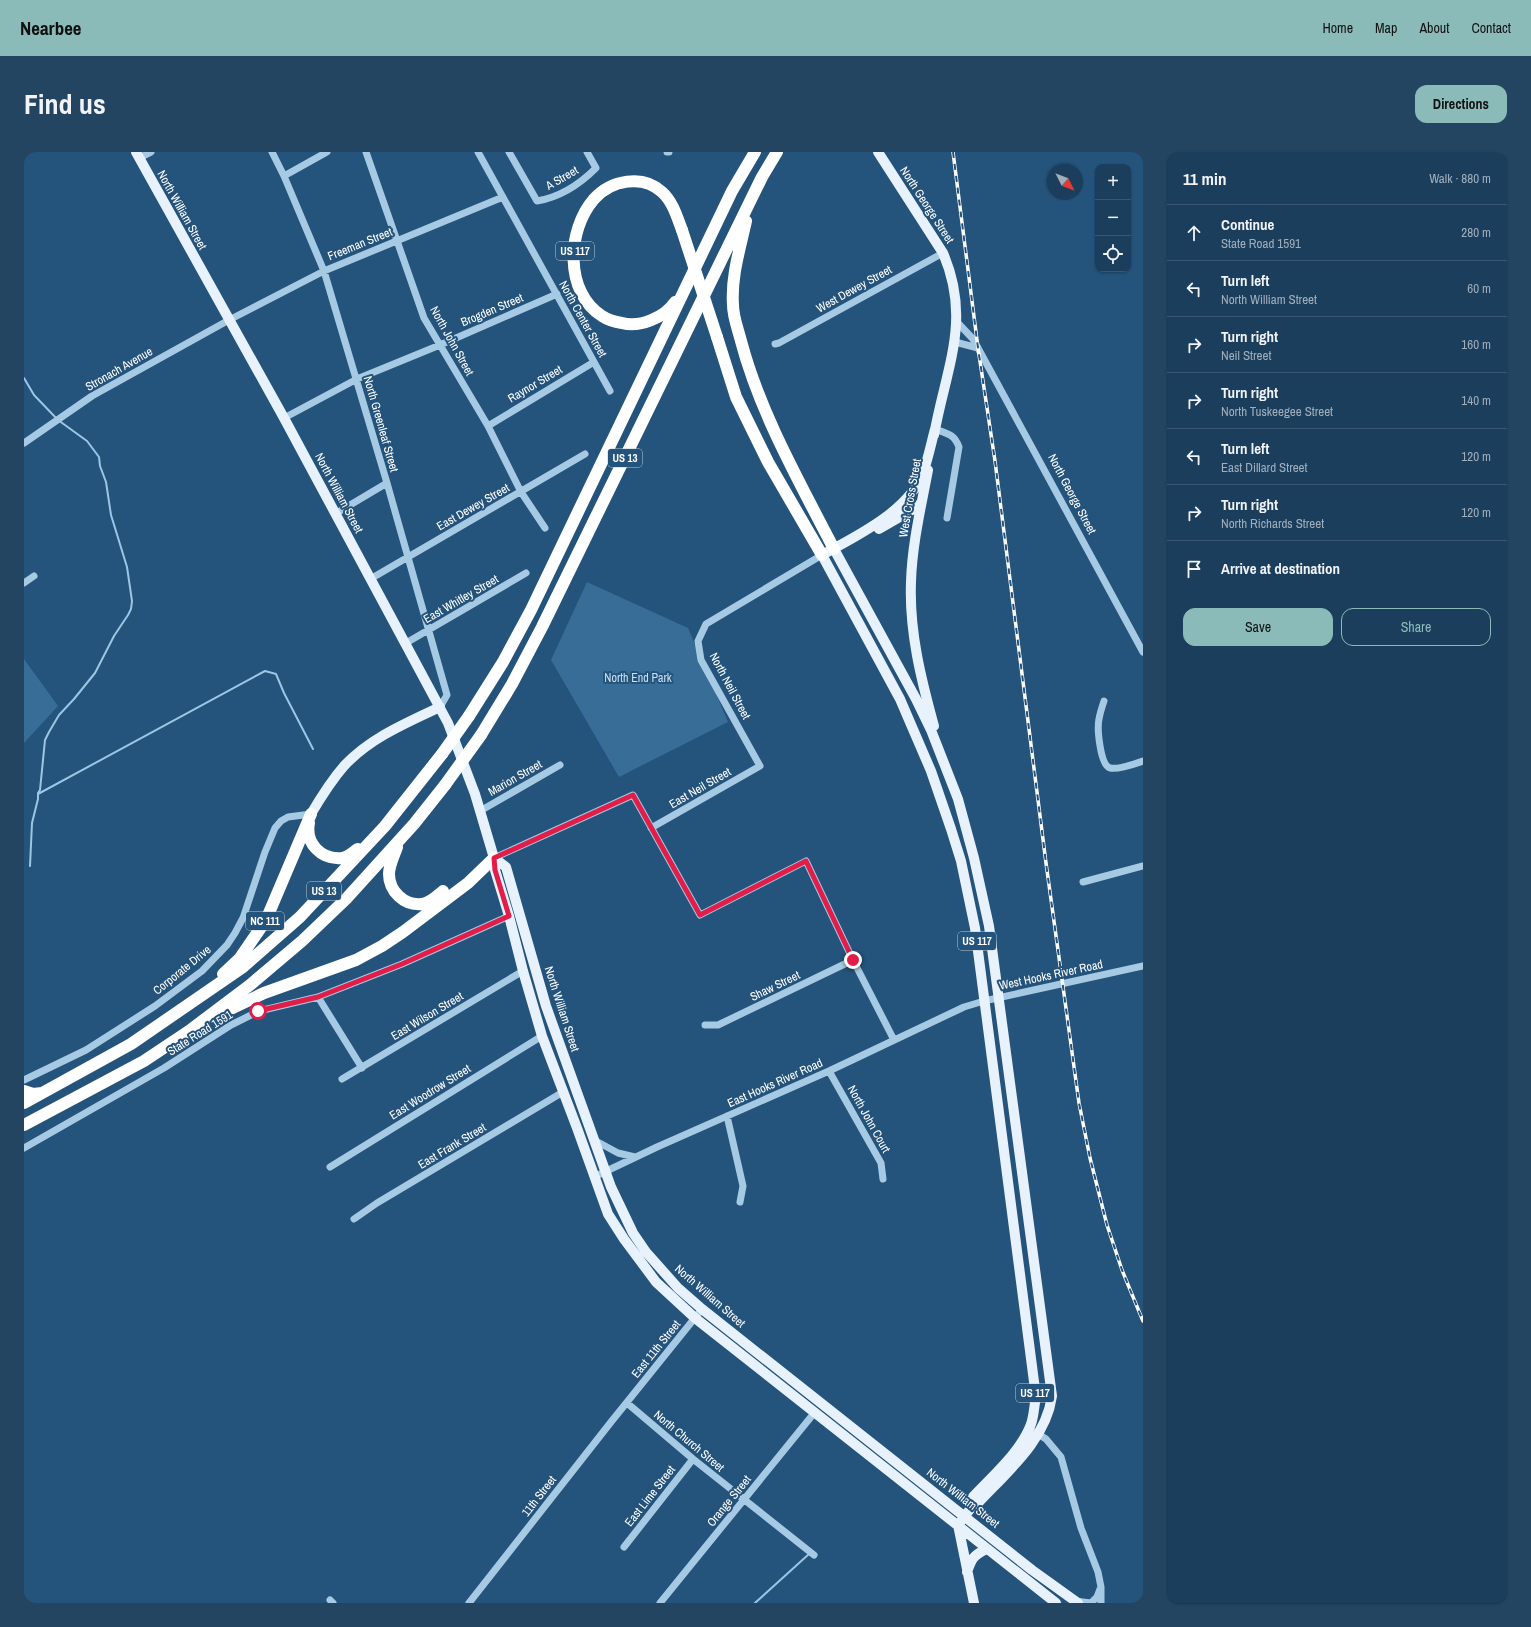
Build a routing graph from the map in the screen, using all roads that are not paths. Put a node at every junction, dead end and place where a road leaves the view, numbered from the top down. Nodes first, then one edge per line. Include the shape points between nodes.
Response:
1 (151, 152) edge
2 (272, 152) edge
3 (328, 152) edge
4 (366, 152) edge
5 (478, 152) edge
6 (509, 152) edge
7 (587, 152) edge
8 (755, 152) edge
9 (777, 152) edge
10 (878, 152) edge
11 (138, 155) edge
12 (284, 176) junction
13 (762, 177) junction
14 (503, 197) junction
15 (397, 241) junction
16 (943, 252) junction
17 (324, 270) junction
18 (686, 286) junction
19 (557, 294) junction
20 (229, 320) junction
21 (957, 322) junction
22 (955, 342) junction
23 (775, 344) dead end
24 (440, 345) junction
25 (978, 348) junction
26 (594, 362) junction
27 (356, 379) junction
28 (610, 391) dead end
29 (284, 418) junction
30 (488, 426) junction
31 (935, 429) junction
32 (24, 443) edge
33 (585, 454) dead end
34 (387, 483) junction
35 (521, 492) junction
36 (922, 501) junction
37 (335, 514) junction
38 (947, 518) dead end
39 (545, 528) dead end
40 (836, 551) junction
41 (408, 558) junction
42 (824, 558) junction
43 (526, 573) dead end
44 (34, 576) dead end
45 (372, 578) junction
46 (24, 583) edge
47 (735, 606) joint
48 (429, 630) junction
49 (406, 643) junction
50 (1143, 652) edge
51 (1104, 701) dead end
52 (440, 707) junction
53 (1143, 761) edge
54 (560, 765) dead end
55 (760, 766) joint
56 (947, 770) junction
57 (480, 811) junction
58 (311, 814) junction
59 (414, 824) junction
60 (385, 826) junction
61 (651, 828) junction
62 (494, 858) junction
63 (974, 858) junction
64 (961, 861) junction
65 (1143, 866) edge
66 (1083, 882) dead end
67 (509, 916) junction
68 (853, 960) junction
69 (1143, 966) edge
70 (523, 971) junction
71 (318, 997) junction
72 (999, 998) junction
73 (984, 1001) junction
74 (187, 1007) junction
75 (964, 1007) joint
76 (704, 1025) dead end
77 (189, 1031) junction
78 (542, 1036) junction
79 (894, 1040) junction
80 (362, 1068) junction
81 (829, 1071) junction
82 (24, 1080) edge
83 (342, 1080) dead end
84 (24, 1091) edge
85 (563, 1092) junction
86 (42, 1093) junction
87 (24, 1103) edge
88 (727, 1116) junction
89 (24, 1125) edge
90 (594, 1140) junction
91 (24, 1148) edge
92 (635, 1157) junction
93 (330, 1167) dead end
94 (605, 1172) junction
95 (594, 1177) junction
96 (883, 1180) dead end
97 (740, 1202) dead end
98 (354, 1219) dead end
99 (702, 1309) junction
100 (695, 1318) junction
101 (627, 1403) junction
102 (814, 1412) junction
103 (1029, 1429) junction
104 (1039, 1434) junction
105 (693, 1459) junction
106 (892, 1459) junction
107 (744, 1499) junction
108 (968, 1512) junction
109 (958, 1525) junction
110 (624, 1547) dead end
111 (986, 1549) junction
112 (814, 1554) dead end
113 (967, 1572) junction
114 (1101, 1587) junction
115 (1076, 1602) edge
116 (469, 1603) edge
117 (660, 1603) edge
118 (974, 1603) edge
119 (1056, 1603) edge
120 (1101, 1603) edge

1 - 11 street
2 - 12 street, North Greenleaf Street
3 - 12 street
4 - 15 street, North John Street
5 - 14 street, North Center Street
6 - 7 street, A Street via 537,201 548,199 583,181 596,168
8 - 18 highway, US 13 via 732,191
9 - 13 highway, US 13
10 - 16 main road, North George Street
11 - 20 main road, North William Street
12 - 17 street, North Greenleaf Street
13 - 40 highway, US 117 via 747,218 735,265 732,306 744,354 757,389 784,451
13 - 59 highway, US 13, bridge via 512,684 481,735
14 - 15 street, Freeman Street
14 - 19 street, North Center Street
15 - 17 street, Freeman Street
15 - 24 street, North John Street via 424,318
16 - 21 main road, North George Street via 953,285
16 - 23 street, West Dewey Street
17 - 20 street, Freeman Street
17 - 27 street, North Greenleaf Street
18 - 42 highway, US 117, bridge via 667,311 650,321 625,324 602,316 586,300 574,268 575,242 582,220 594,198 615,184 629,181 653,186 670,202 682,230 736,397 768,462
18 - 60 highway, US 13, bridge via 531,610 503,662 442,754
19 - 24 street, Brogden Street
19 - 26 street, North Center Street
20 - 29 main road, North William Street
20 - 32 street, Stronach Avenue via 92,396
21 - 22 main road, North George Street
21 - 25 street, North George Street
22 - 25 street
22 - 31 main road, North George Street
24 - 27 street, Brogden Street
24 - 30 street, North John Street
25 - 50 street, North George Street
26 - 28 street, North Center Street
26 - 30 street, Raynor Street
27 - 29 street, Brogden Street
27 - 34 street, North Greenleaf Street
29 - 37 main road, North William Street
30 - 35 street, North John Street
31 - 36 main road, West Cross Street
31 - 38 street via 952,435 959,448
31 - 40 main road, West Cross Street via 923,474 910,493 891,513
33 - 35 street, East Dewey Street
34 - 37 street
34 - 41 street, North Greenleaf Street
35 - 39 street, North John Street
35 - 41 street, East Dewey Street
36 - 40 main road via 919,506
36 - 56 main road, West Cross Street via 911,581 911,612 924,690
37 - 45 main road, North William Street
40 - 42 main road, West Cross Street
40 - 56 main road, US 117 via 916,699
41 - 45 street, East Dewey Street
41 - 48 street, North Greenleaf Street
42 - 47 street, West Cross Street via 802,567
42 - 64 main road, US 117 via 900,699 931,771
43 - 48 street, East Whitley Street
44 - 46 street
45 - 49 main road, North William Street
47 - 55 street, North Neil Street via 706,624 698,641 702,660
48 - 49 street, East Whitley Street
48 - 52 street, North Greenleaf Street via 447,695
49 - 52 main road, North William Street
51 - 53 street via 1098,720 1101,758 1105,765 1110,768
52 - 57 main road, North William Street
52 - 58 main road, NC 111 via 394,729 358,753 328,786
54 - 57 street, Marion Street
55 - 61 street, East Neil Street
56 - 63 main road, US 117 via 958,799
57 - 62 main road, North William Street
58 - 60 highway via 309,838 314,846 328,856 343,858
58 - 74 highway, NC 111 via 266,920 240,958
58 - 82 street, Corporate Drive via 288,817 275,828 243,918 227,945 202,971 155,1006 93,1045
59 - 62 highway via 397,847 389,875 392,890 406,901 423,904
59 - 77 highway, US 13 via 346,899 302,941 250,985
60 - 74 highway, US 13 via 294,922 243,967
61 - 62 street via 633,795
61 - 68 street via 700,915 806,861
62 - 67 main road, North William Street via 495,870
62 - 77 highway via 468,883 382,946 356,960 264,993
62 - 90 main road, North William Street via 506,866 546,1006
63 - 64 main road
63 - 72 main road, US 117 via 990,926
64 - 73 main road, US 117 via 975,928
65 - 66 street
67 - 70 main road, North William Street
67 - 71 street, State Road 1591 via 402,964
68 - 76 street, Shaw Street via 718,1025
68 - 79 street
69 - 72 street, West Hooks River Road
70 - 78 main road, North William Street
70 - 80 street, East Wilson Street
71 - 80 street
71 - 91 street, State Road 1591 via 258,1011
72 - 73 street, West Hooks River Road
72 - 104 main road, US 117 via 1052,1396 1050,1409
73 - 75 street, West Hooks River Road
73 - 103 main road, US 117 via 1036,1397
74 - 86 highway, US 13 via 131,1044
75 - 79 street, East Hooks River Road
77 - 89 highway, US 13 via 144,1061
78 - 85 main road, North William Street
78 - 93 street, East Woodrow Street
79 - 81 street, East Hooks River Road
80 - 83 street, East Wilson Street
81 - 88 street, East Hooks River Road
81 - 96 street, North John Court via 881,1163
84 - 86 highway
85 - 95 main road, North William Street
85 - 98 street, East Frank Street
86 - 87 highway, US 13
88 - 92 street, East Hooks River Road
88 - 97 street via 743,1186
90 - 92 street via 618,1153
90 - 94 main road, North William Street
92 - 94 street, East Hooks River Road
94 - 95 street, East Hooks River Road
94 - 99 main road, North William Street via 633,1233 646,1252 678,1288
95 - 100 main road, North William Street via 608,1214 643,1265
99 - 100 street, East 11th Street
99 - 106 main road, North William Street
100 - 101 street, East 11th Street
100 - 102 main road, North William Street
101 - 105 street, North Church Street
101 - 116 street, 11th Street
102 - 106 main road via 822,1411 884,1457
102 - 107 street, Orange Street
102 - 109 main road, North William Street
103 - 104 street
103 - 108 main road via 1016,1450 971,1499
104 - 108 main road
104 - 114 street via 1061,1457
105 - 107 street, North Church Street
105 - 110 street, East Lime Street
106 - 108 main road, North William Street
107 - 112 street, North Church Street
107 - 117 street, Orange Street
108 - 109 main road
108 - 115 main road, North William Street via 1032,1570
109 - 111 main road, North William Street
109 - 113 main road
111 - 113 main road via 976,1554
111 - 119 main road, North William Street
113 - 118 main road
114 - 115 street via 1091,1603
114 - 120 street

